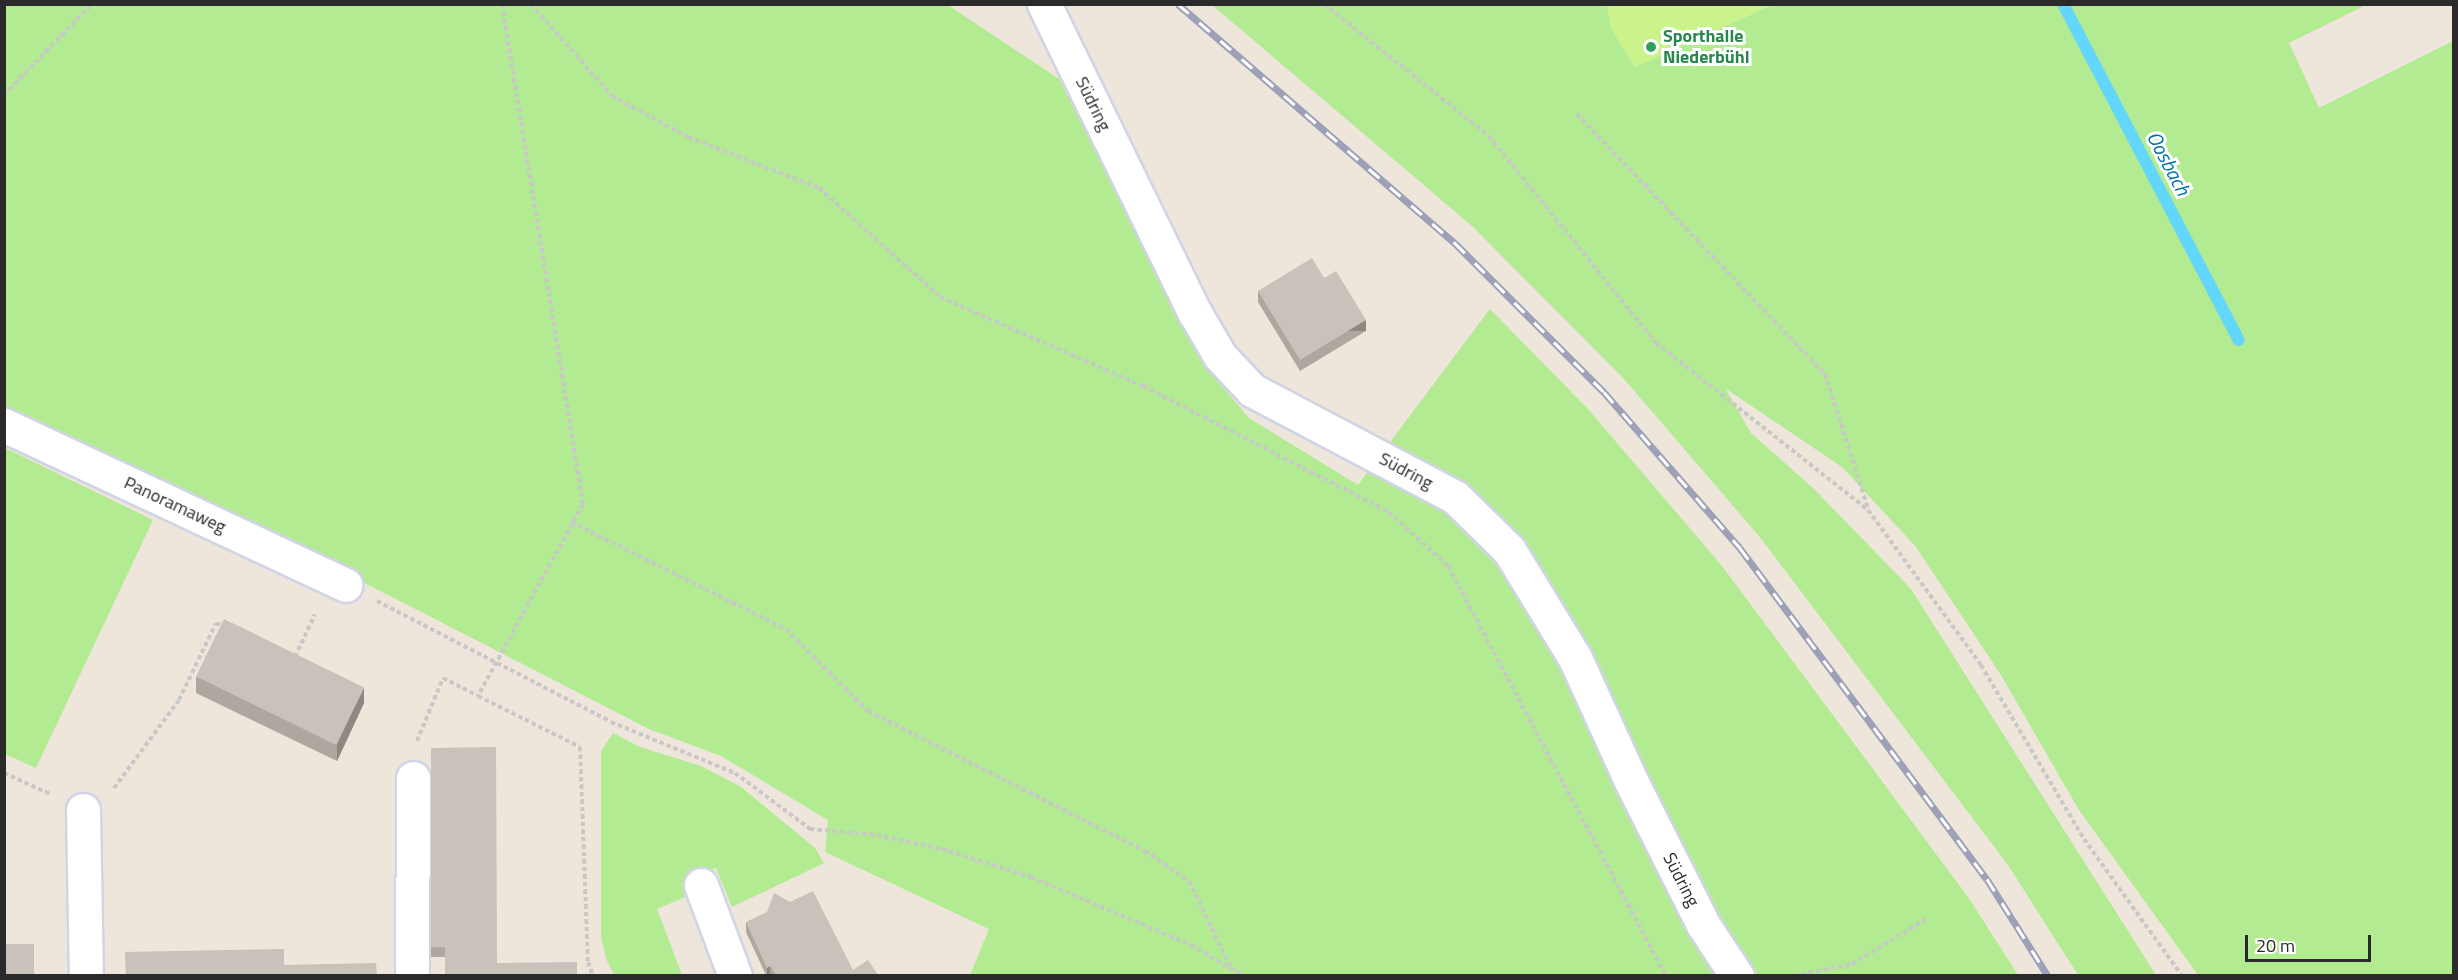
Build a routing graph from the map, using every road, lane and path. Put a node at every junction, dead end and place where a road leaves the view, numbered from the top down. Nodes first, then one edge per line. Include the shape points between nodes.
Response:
1 (92, 4) edge
2 (502, 4) edge
3 (531, 4) edge
4 (1044, 4) edge
5 (1324, 4) edge
6 (4, 95) edge
7 (1577, 114) dead end
8 (4, 425) edge
9 (1868, 510) junction
10 (571, 522) junction
11 (338, 581) junction
12 (226, 628) edge
13 (285, 653) edge
14 (495, 664) junction
15 (478, 696) junction
16 (4, 773) edge
17 (413, 778) joint
18 (83, 810) junction
19 (701, 885) dead end
20 (1928, 918) dead end
21 (1231, 969) junction
22 (86, 975) edge
23 (412, 975) edge
24 (593, 975) edge
25 (735, 975) edge
26 (1244, 975) edge
27 (1666, 975) edge
28 (1737, 975) edge
29 (1794, 975) edge
30 (2182, 975) edge

1 - 6 path
2 - 10 path via 583,504
3 - 27 path via 612,96 688,136 819,188 940,297 1143,386 1389,512 1448,566
4 - 28 street, Südring via 1194,313 1220,356 1252,390 1455,497 1509,550 1575,658 1704,926
5 - 9 path via 1489,136 1656,343
7 - 9 path via 1825,374
8 - 11 street, Panoramaweg
9 - 30 path via 1982,665 2084,839
10 - 14 path
10 - 21 path via 786,629 868,711 1145,851 1189,881
11 - 13 path via 295,658
11 - 14 path
12 - 18 path via 216,623 179,700 94,816
14 - 15 path
14 - 21 path via 612,722 735,773 810,829 898,839 1031,877 1110,908
15 - 17 path via 443,678 414,747
15 - 24 path via 580,747 588,962
16 - 18 path
17 - 23 street
18 - 22 street
19 - 25 street
20 - 29 path via 1852,964
21 - 26 path

